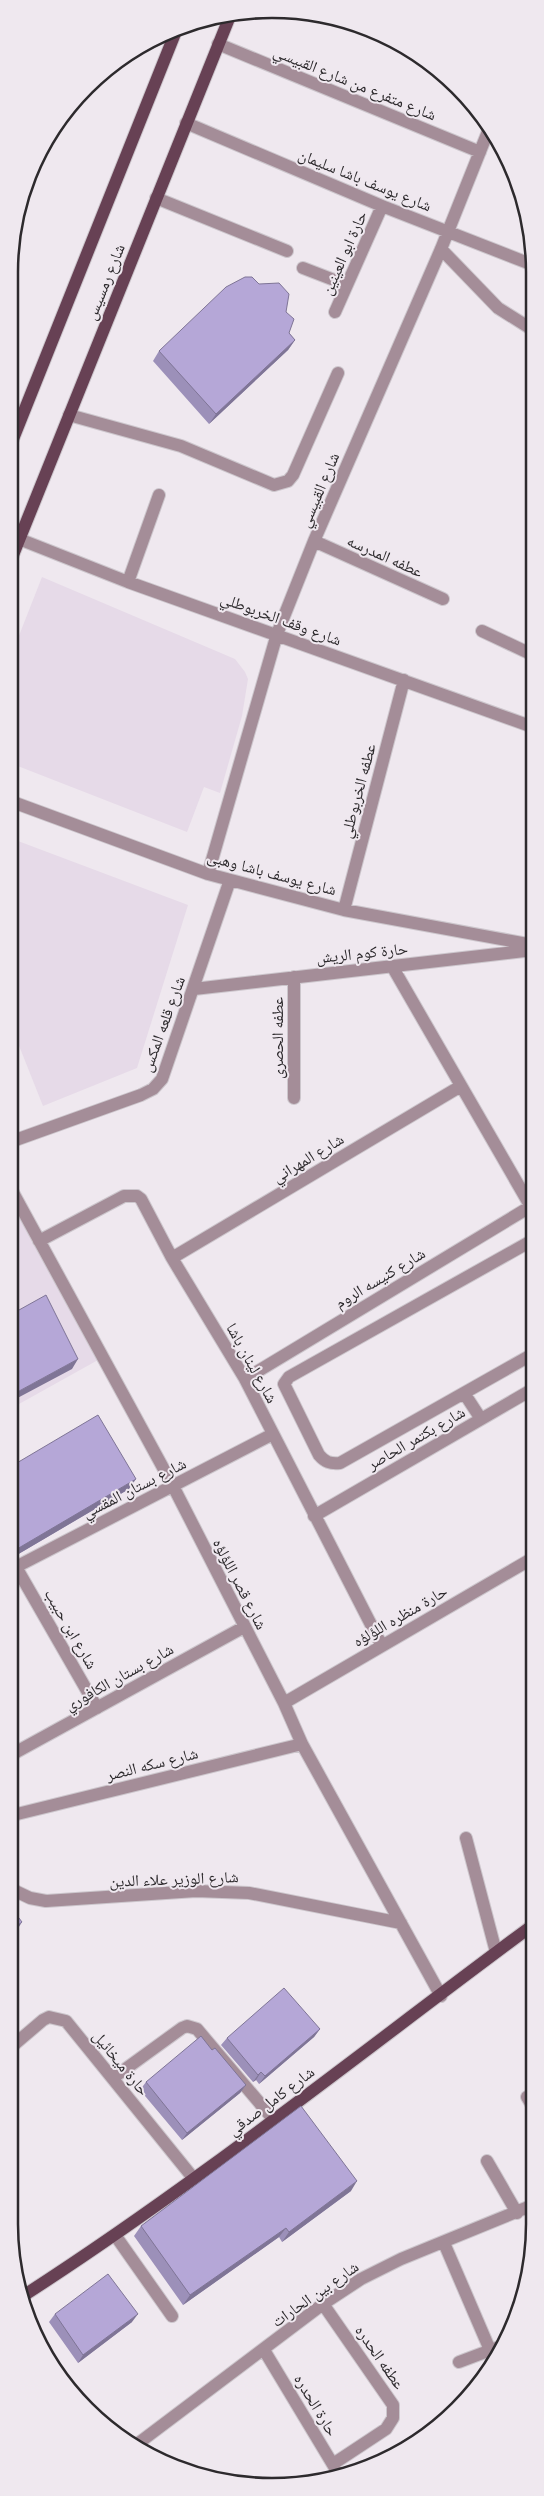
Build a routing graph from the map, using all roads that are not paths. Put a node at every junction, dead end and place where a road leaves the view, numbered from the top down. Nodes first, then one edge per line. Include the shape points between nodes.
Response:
1 (228, 21) edge
2 (174, 38) edge
3 (218, 44) junction
4 (186, 123) junction
5 (487, 135) edge
6 (480, 152) junction
7 (156, 198) junction
8 (382, 206) junction
9 (448, 232) junction
10 (441, 249) junction
11 (288, 251) dead end
12 (526, 262) edge
13 (303, 268) dead end
14 (347, 285) junction
15 (335, 312) dead end
16 (526, 326) edge
17 (338, 373) dead end
18 (69, 415) junction
19 (18, 427) edge
20 (159, 495) dead end
21 (19, 539) joint
22 (314, 542) junction
23 (128, 582) junction
24 (442, 600) dead end
25 (482, 630) dead end
26 (277, 634) junction
27 (526, 652) edge
28 (404, 680) junction
29 (526, 724) edge
30 (18, 804) edge
31 (208, 874) junction
32 (230, 880) junction
33 (344, 910) junction
34 (526, 945) edge
35 (526, 951) edge
36 (392, 966) junction
37 (294, 977) junction
38 (194, 988) junction
39 (461, 1086) junction
40 (294, 1098) dead end
41 (18, 1139) edge
42 (526, 1196) edge
43 (18, 1202) edge
44 (526, 1210) edge
45 (39, 1240) junction
46 (526, 1244) edge
47 (172, 1258) junction
48 (526, 1358) edge
49 (245, 1379) junction
50 (464, 1393) junction
51 (526, 1393) edge
52 (481, 1419) junction
53 (272, 1434) junction
54 (173, 1486) junction
55 (314, 1516) junction
56 (526, 1562) edge
57 (18, 1566) edge
58 (18, 1577) edge
59 (244, 1627) junction
60 (382, 1646) junction
61 (284, 1703) junction
62 (97, 1708) junction
63 (302, 1744) junction
64 (18, 1751) edge
65 (18, 1814) edge
66 (466, 1838) dead end
67 (18, 1892) edge
68 (401, 1923) junction
69 (526, 1930) edge
70 (496, 1952) junction
71 (441, 1996) junction
72 (18, 2041) edge
73 (113, 2078) junction
74 (274, 2120) junction
75 (487, 2161) dead end
76 (194, 2179) junction
77 (526, 2208) edge
78 (517, 2213) junction
79 (115, 2235) junction
80 (444, 2243) junction
81 (27, 2293) edge
82 (323, 2304) junction
83 (172, 2316) dead end
84 (493, 2349) edge
85 (264, 2350) junction
86 (490, 2350) junction
87 (459, 2362) dead end
88 (141, 2442) edge
89 (333, 2464) junction
90 (337, 2470) edge

1 - 3 main road, شارع رمسيس
2 - 19 main road, شارع رمسيس
3 - 4 main road, شارع رمسيس
3 - 6 street, شارع متفرع من شارع القبيسي
4 - 7 main road, شارع رمسيس
4 - 8 street, شارع يوسف باشا سليمان
5 - 6 street, شارع القبيسي
6 - 9 street, شارع القبيسي
7 - 11 street
7 - 18 main road, شارع رمسيس
8 - 9 street, شارع يوسف باشا سليمان
8 - 14 street, حارة ابو العينين
9 - 10 street, شارع القبيسي
9 - 12 street, شارع يوسف باشا سليمان
10 - 16 street via 498,308
10 - 22 street, شارع القبيسي
13 - 14 street
14 - 15 street, حارة ابو العينين
17 - 18 street via 293,475 281,484 274,485 181,446
18 - 21 main road, شارع رمسيس
20 - 23 street
21 - 23 street, شارع وقف الخربوطلي
22 - 24 street, عطفه المدرسه
22 - 26 street, شارع القبيسي
23 - 26 street, شارع وقف الخربوطلي
25 - 27 street
26 - 28 street, شارع وقف الخربوطلي
26 - 31 street, شارع القبيسي
28 - 29 street, شارع وقف الخربوطلي
28 - 33 street, عطفه الخربوطلي
30 - 31 street, شارع يوسف باشا وهبى
31 - 32 street, شارع يوسف باشا وهبى
32 - 33 street, شارع يوسف باشا وهبى
32 - 38 street, شارع قلعه المكس
33 - 34 street, شارع يوسف باشا وهبى
35 - 36 street, حارة كوم الريش
36 - 37 street, حارة كوم الريش
36 - 39 street
37 - 38 street, حارة كوم الريش
37 - 40 street, عطفه الحصرى
38 - 41 street, شارع قلعه المكس via 162,1078 153,1089
39 - 42 street
39 - 47 street, شارع المهراني
43 - 45 street, شارع قصر اللؤلؤه
44 - 49 street, شارع كنيسه الروم
45 - 47 street, شارع لينان باشا via 130,1195 141,1199
45 - 54 street, شارع قصر اللؤلؤه
46 - 50 street via 290,1377 284,1384 319,1454 332,1464 340,1463
47 - 49 street, شارع لينان باشا
48 - 50 street
49 - 53 street, شارع لينان باشا
50 - 52 street
51 - 52 street, شارع بكتمر الحاصر
52 - 55 street, شارع بكتمر الحاصر
53 - 54 street, شارع بستان المقسي
53 - 55 street, شارع لينان باشا
54 - 57 street, شارع بستان المقسي
54 - 59 street, شارع قصر اللؤلؤه
55 - 60 street, شارع لينان باشا
56 - 60 street, حارة منظره اللؤلؤه
58 - 62 street, شارع ابن حبيب
59 - 61 street, شارع قصر اللؤلؤه
59 - 62 street, شارع بستان الكافوري
60 - 61 street, حارة منظره اللؤلؤه
61 - 63 street, شارع قصر اللؤلؤه
62 - 64 street, شارع بستان الكافوري
63 - 65 street, شارع سكه النصر
63 - 68 street, شارع قصر اللؤلؤه
66 - 70 street
67 - 68 street, شارع الوزير علاء الدين via 46,1901 196,1891 249,1893
68 - 71 street, شارع قصر اللؤلؤه
69 - 70 main road, شارع كامل صدقي
70 - 71 main road, شارع كامل صدقي
71 - 74 main road, شارع كامل صدقي
72 - 73 street, حارة ميخائيل via 43,2020 57,2018 73,2029
73 - 74 street via 182,2028 197,2028
73 - 76 street, حارة ميخائيل
74 - 76 main road, شارع كامل صدقي
75 - 78 street
76 - 79 main road, شارع كامل صدقي
77 - 78 street, شارع بين الحارات
78 - 80 street, شارع بين الحارات
79 - 81 main road, شارع كامل صدقي
79 - 83 street
80 - 82 street, شارع بين الحارات via 361,2279
80 - 86 street
82 - 85 street, شارع بين الحارات
82 - 89 street, عطفه الحدره via 393,2405 393,2418 386,2429
84 - 86 street
85 - 88 street, شارع بين الحارات
85 - 89 street, حارة الحدره
86 - 87 street
89 - 90 street, حارة الحدره

